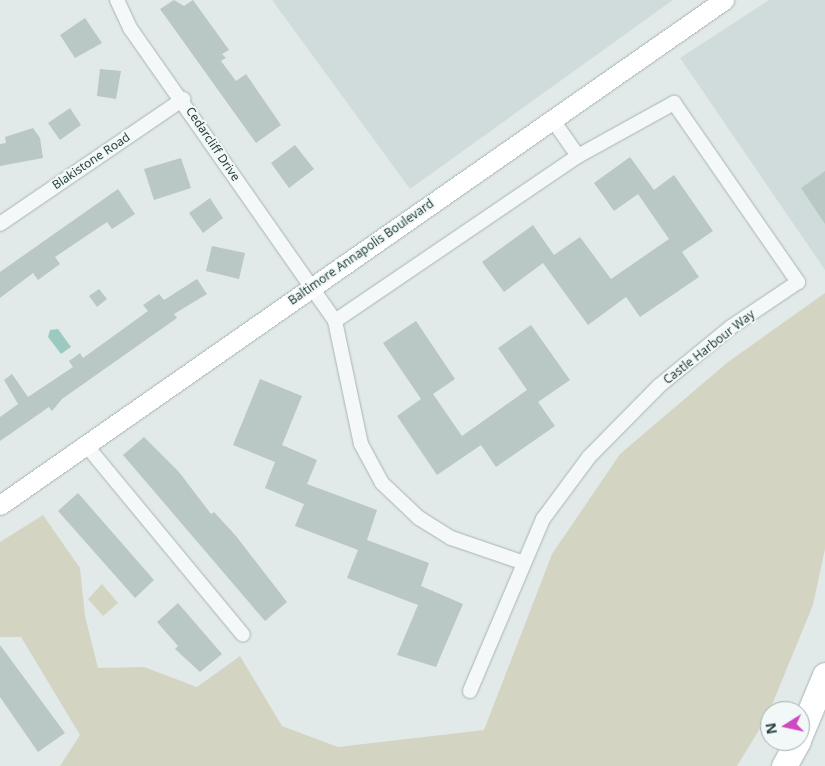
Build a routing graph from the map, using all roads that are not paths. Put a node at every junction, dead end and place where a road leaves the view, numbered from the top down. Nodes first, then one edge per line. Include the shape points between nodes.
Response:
1 (117, 0) edge
2 (724, 0) edge
3 (183, 99) junction
4 (552, 119) junction
5 (578, 156) junction
6 (0, 224) edge
7 (311, 287) junction
8 (335, 321) junction
9 (86, 444) junction
10 (0, 505) edge
11 (524, 563) junction
12 (243, 635) dead end
13 (825, 675) edge
14 (470, 691) dead end
15 (810, 711) edge
16 (792, 751) edge
17 (784, 766) edge

1 - 3 street, Cedarcliff Drive via 130,28
2 - 4 main road, Baltimore Annapolis Boulevard
3 - 6 street, Blakistone Road
3 - 7 street, Cedarcliff Drive
4 - 5 street
4 - 7 main road, Baltimore Annapolis Boulevard
5 - 8 street, Castle Harbour Way
5 - 11 street, Castle Harbour Way via 674,103 798,282 731,327 622,419 543,518
7 - 8 street
7 - 9 main road, Baltimore Annapolis Boulevard
8 - 11 street via 361,444 382,483 419,518 451,538
9 - 10 main road, Baltimore Annapolis Boulevard
9 - 12 street
11 - 14 street, Castle Harbour Way
13 - 15 highway
16 - 17 highway

